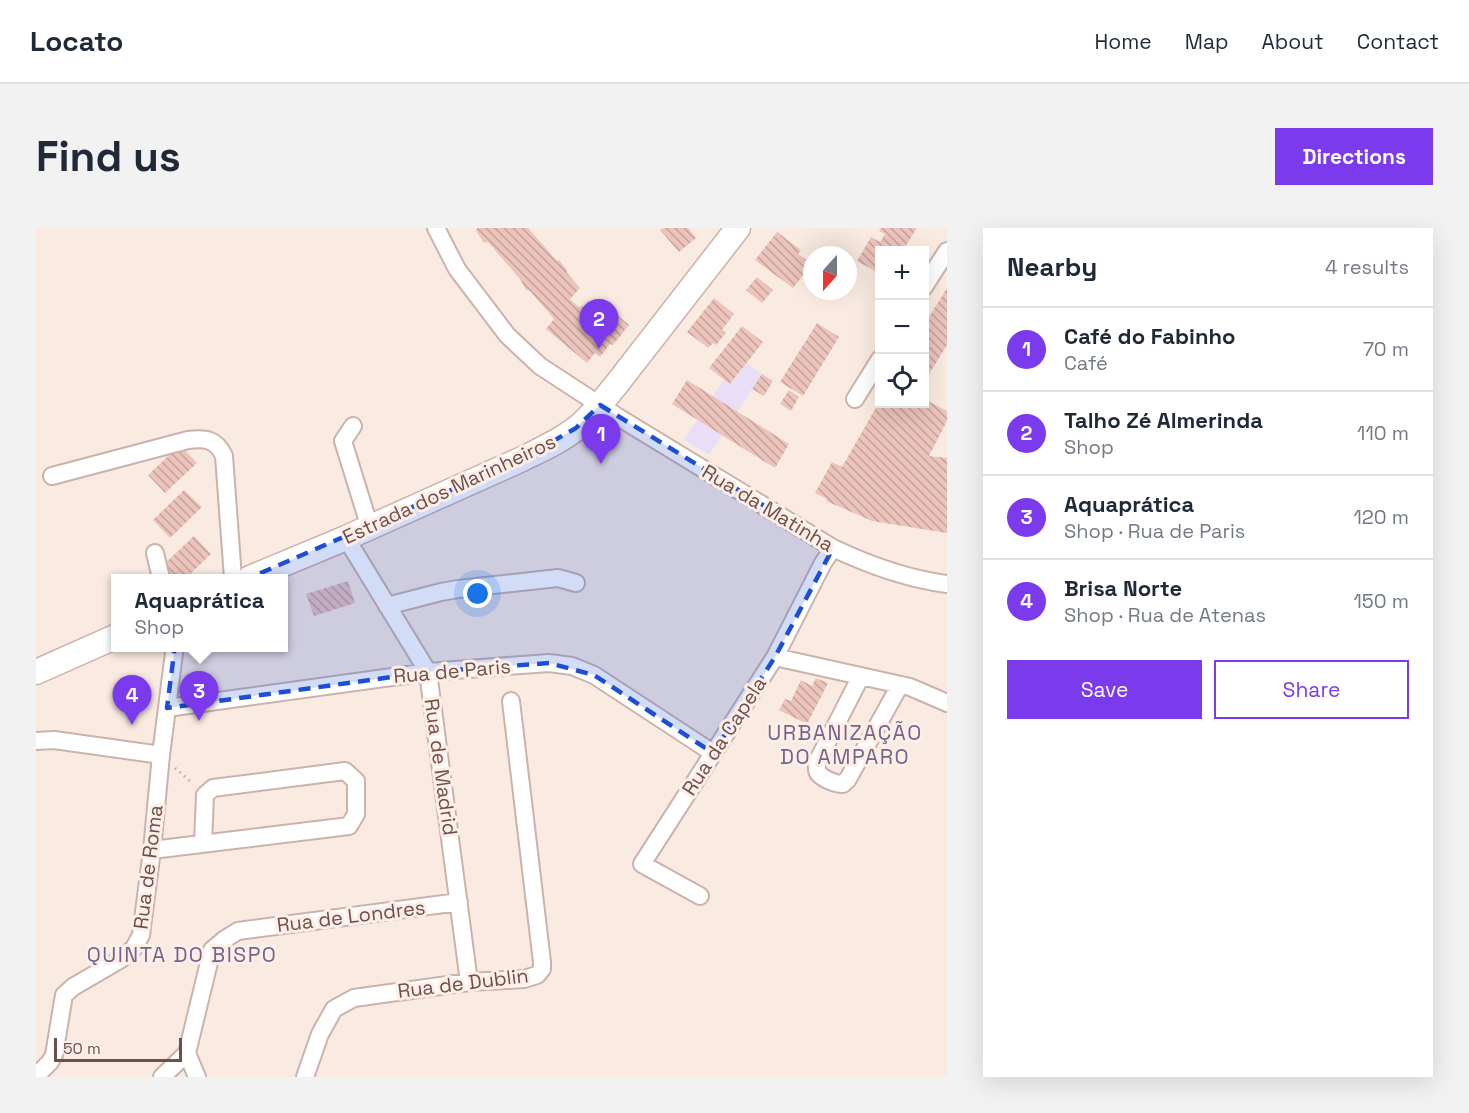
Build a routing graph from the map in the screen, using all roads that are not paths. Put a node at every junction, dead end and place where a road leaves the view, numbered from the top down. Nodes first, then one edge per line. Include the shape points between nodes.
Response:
1 (436, 228) edge
2 (738, 228) edge
3 (947, 251) edge
4 (929, 279) edge
5 (875, 366) edge
6 (855, 399) dead end
7 (600, 405) junction
8 (353, 426) dead end
9 (52, 476) dead end
10 (369, 528) junction
11 (346, 538) junction
12 (833, 548) junction
13 (155, 553) dead end
14 (160, 574) edge
15 (233, 574) edge
16 (262, 574) edge
17 (576, 583) dead end
18 (947, 584) edge
19 (387, 606) junction
20 (111, 639) edge
21 (174, 652) edge
22 (775, 657) junction
23 (36, 672) edge
24 (428, 672) junction
25 (861, 676) junction
26 (900, 685) junction
27 (511, 701) dead end
28 (947, 703) edge
29 (167, 708) junction
30 (36, 741) edge
31 (713, 753) junction
32 (161, 755) junction
33 (203, 843) junction
34 (152, 850) junction
35 (700, 896) dead end
36 (459, 902) junction
37 (469, 981) junction
38 (187, 1053) junction
39 (36, 1076) edge
40 (162, 1077) edge
41 (197, 1077) edge
42 (305, 1077) edge

1 - 7 street, Rua da Matinha via 457,269 507,335 540,366
2 - 7 street, Estrada dos Marinheiros
3 - 4 street
5 - 6 street
7 - 10 street, Estrada dos Marinheiros via 576,428 546,447
7 - 12 street, Rua da Matinha
8 - 10 street via 343,441
9 - 15 street via 188,440 212,442 224,456
10 - 11 street, Estrada dos Marinheiros
11 - 16 street, Estrada dos Marinheiros
11 - 19 street, Rua de Madrid
12 - 18 street, Rua da Matinha via 890,571
12 - 22 street, Rua da Capela
13 - 14 street
17 - 19 street via 558,578 458,589
19 - 24 street, Rua de Madrid
20 - 23 street
21 - 29 street, Rua de Roma
22 - 25 street
22 - 31 street, Rua da Capela
24 - 29 street, Rua de Paris
24 - 31 street, Rua de Paris via 549,663 572,666 594,675
24 - 36 street, Rua de Madrid
25 - 26 street
25 - 26 street via 817,762 819,774 836,784 848,779
26 - 28 street
27 - 37 street, Rua de Dublin via 542,969 524,979
29 - 32 street, Rua de Roma
30 - 32 street
31 - 35 street, Rua da Capela via 642,864
32 - 34 street, Rua de Roma
33 - 33 street via 349,826 356,814 356,781 345,771 213,788 205,795
33 - 34 street
34 - 39 street, Rua de Roma via 141,935 121,959 64,995 54,1055
36 - 37 street, Rua de Madrid
36 - 38 street, Rua de Londres via 238,931 212,950
37 - 42 street, Rua de Dublin via 354,998 334,1010 320,1034
38 - 40 street
38 - 41 street

